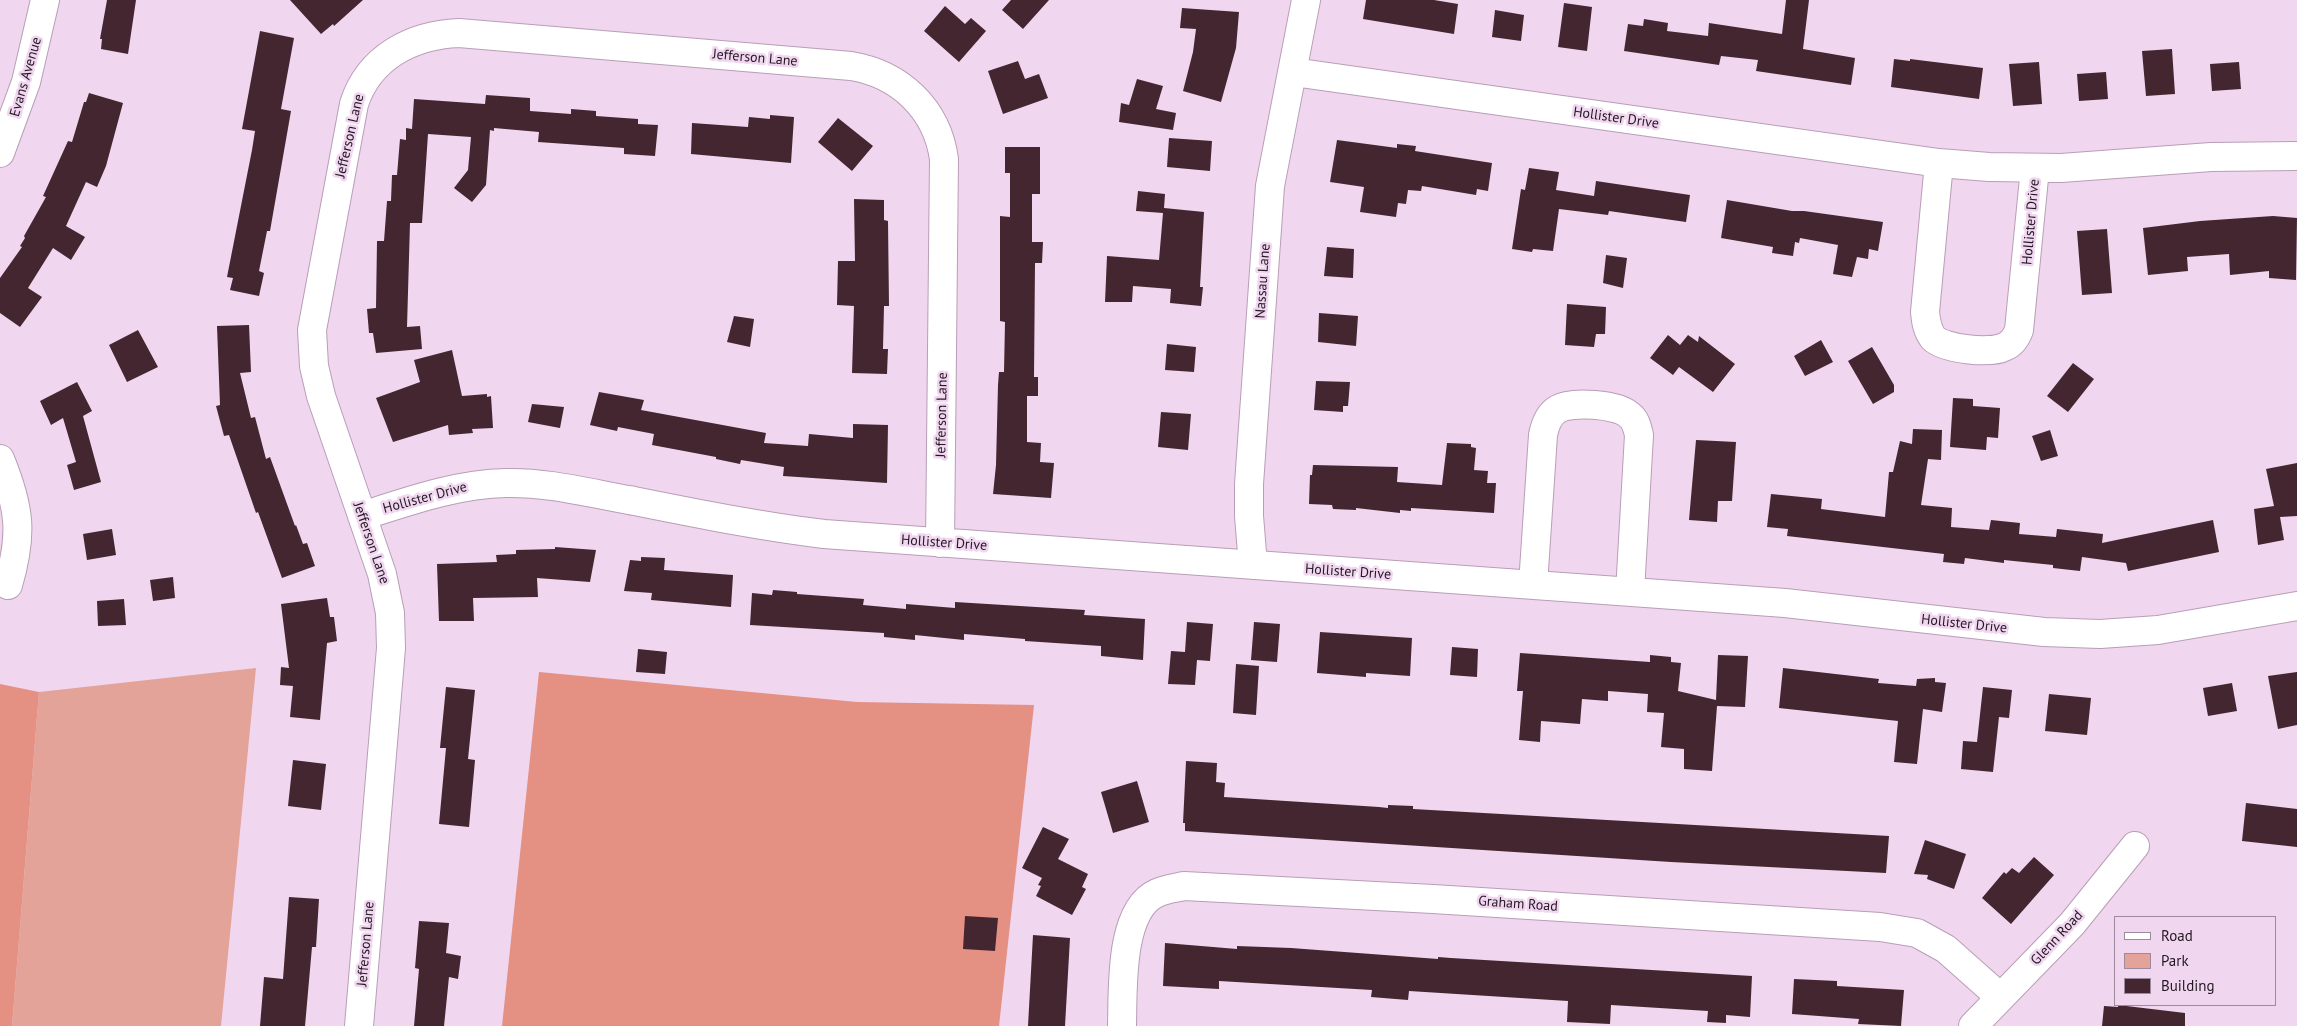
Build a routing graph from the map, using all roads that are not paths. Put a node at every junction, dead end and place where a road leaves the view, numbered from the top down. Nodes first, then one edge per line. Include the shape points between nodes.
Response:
1 (45, 0) edge
2 (1306, 0) edge
3 (1293, 72) junction
4 (0, 153) edge
5 (2297, 156) edge
6 (1938, 163) junction
7 (2035, 168) junction
8 (0, 459) edge
9 (362, 516) junction
10 (940, 543) junction
11 (1253, 565) junction
12 (8, 585) dead end
13 (1533, 585) junction
14 (1630, 592) junction
15 (2297, 606) edge
16 (2135, 846) dead end
17 (2000, 997) junction
18 (359, 1026) edge
19 (1122, 1026) edge
20 (1973, 1026) edge

1 - 4 street, Evans Avenue via 26,82
2 - 3 street, Nassau Lane
3 - 6 street, Hollister Drive
3 - 11 street, Nassau Lane via 1268,207 1249,484
5 - 7 street, Hollister Drive via 2211,157
6 - 7 street, Hollister Drive
6 - 7 street, Hollister Drive via 1925,312 1927,327 1933,338 1948,346 1987,350 2006,347 2019,330
8 - 12 street via 16,504 18,523
9 - 10 street, Hollister Drive via 458,488 528,484 803,532
9 - 10 street, Jefferson Lane via 322,402 312,348 314,314 354,104 369,74 395,50 427,37 459,33 851,66 890,78 913,96 938,132 944,159
9 - 18 street, Jefferson Lane via 386,587 391,648
10 - 11 street, Hollister Drive
11 - 13 street, Hollister Drive
13 - 14 street, Hollister Drive
13 - 14 street via 1543,435 1546,423 1555,411 1577,405 1616,408 1626,412 1634,419 1640,435
14 - 15 street, Hollister Drive via 2073,633 2158,630
16 - 17 street, Glenn Road via 2072,924
17 - 19 street, Graham Road via 1946,949 1917,933 1880,927 1184,886 1156,893 1135,913 1126,947
17 - 20 street, Glenn Road

